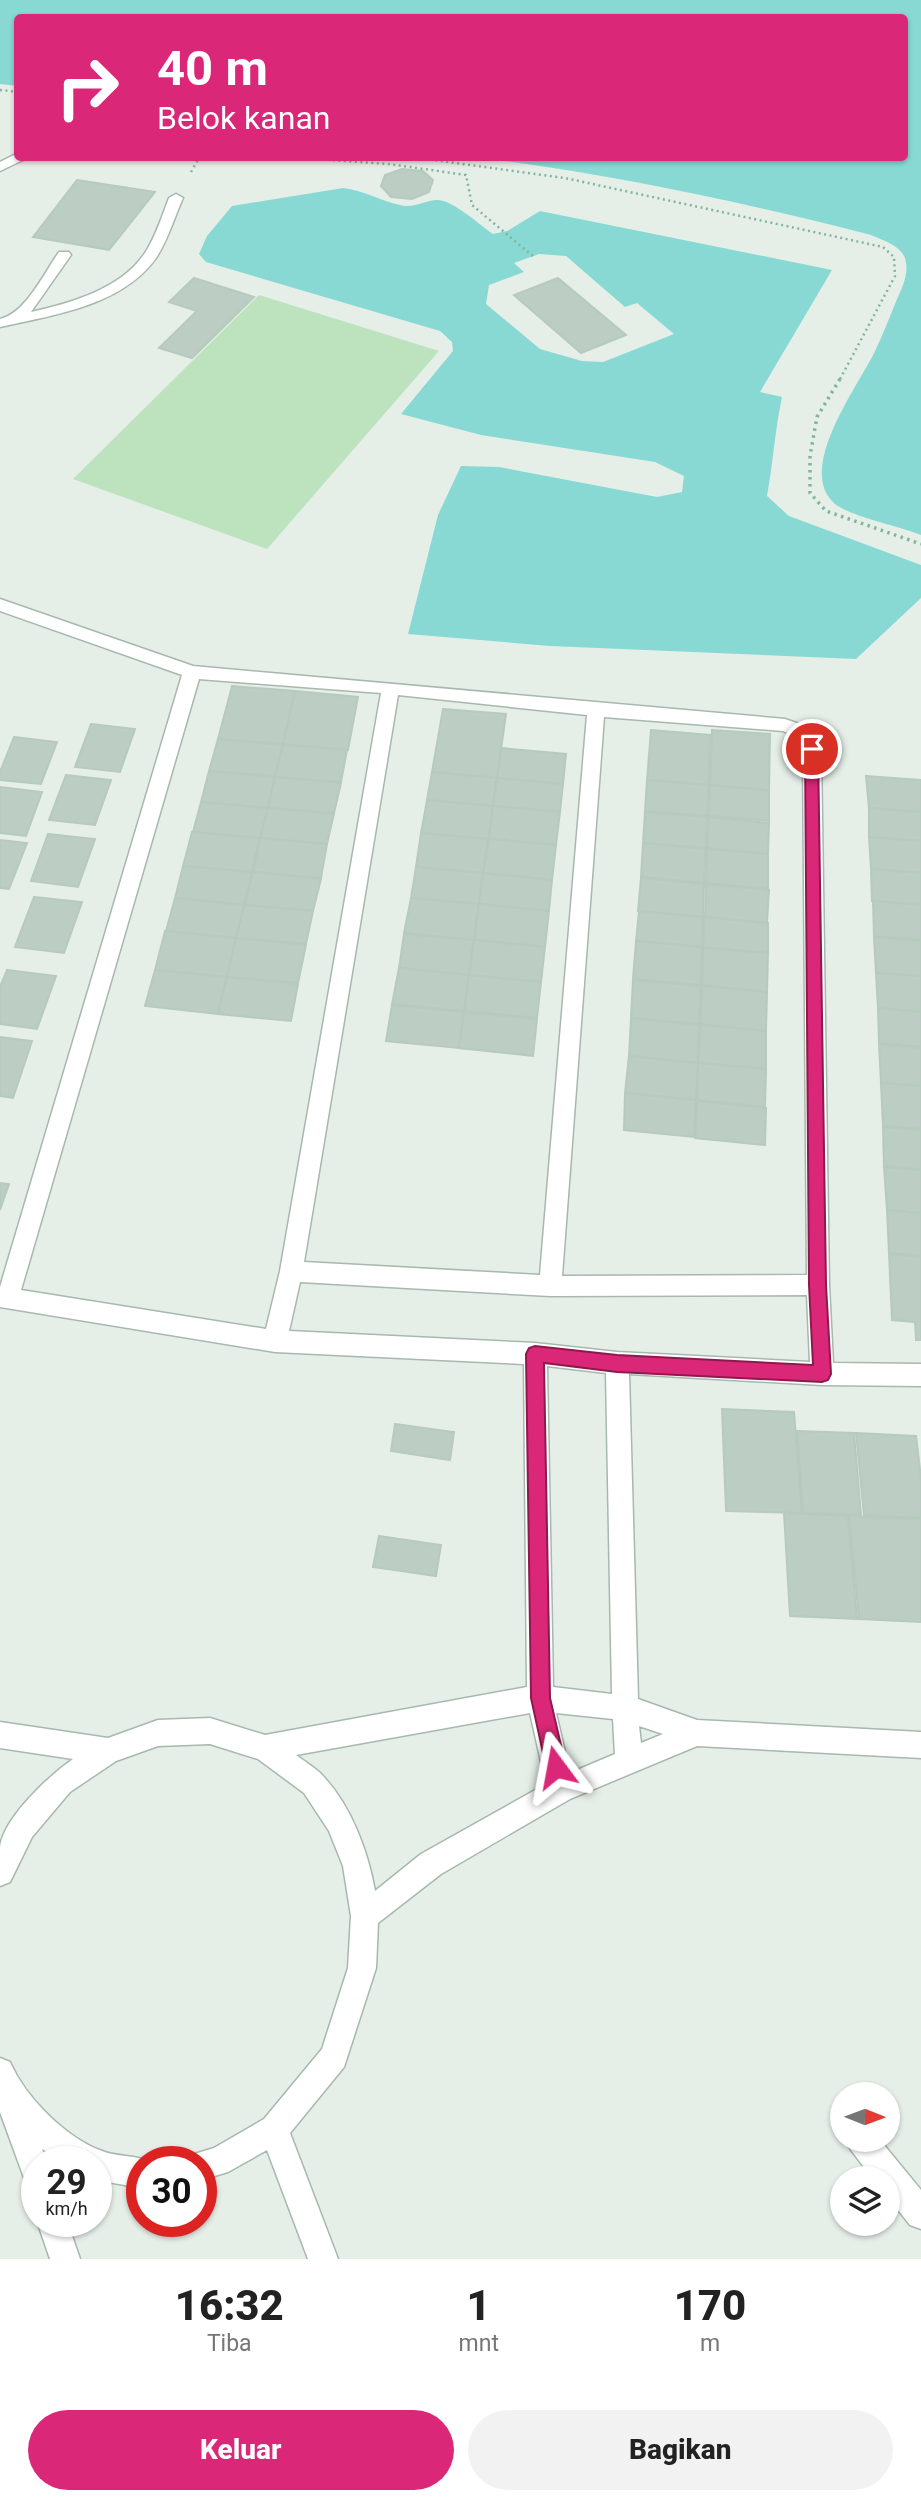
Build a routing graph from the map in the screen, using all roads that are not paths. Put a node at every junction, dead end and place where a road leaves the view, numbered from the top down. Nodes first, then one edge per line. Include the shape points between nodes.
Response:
1 (176, 198) dead end
2 (64, 255) dead end
3 (6, 321) edge
4 (0, 606) edge
5 (192, 672) junction
6 (391, 688) junction
7 (596, 710) junction
8 (291, 1271) junction
9 (818, 1285) junction
10 (550, 1286) junction
11 (4, 1297) edge
12 (275, 1341) junction
13 (535, 1354) junction
14 (617, 1363) junction
15 (822, 1374) junction
16 (921, 1375) edge
17 (540, 1698) junction
18 (625, 1708) junction
19 (696, 1733) junction
20 (0, 1735) edge
21 (921, 1745) edge
22 (265, 1748) junction
23 (108, 1751) junction
24 (629, 1762) junction
25 (561, 1790) junction
26 (0, 1872) edge
27 (365, 1916) junction
28 (2, 2078) edge
29 (274, 2129) junction
30 (26, 2146) edge
31 (65, 2146) edge
32 (871, 2152) edge
33 (217, 2162) edge
34 (921, 2214) edge
35 (57, 2237) edge
36 (65, 2259) edge
37 (323, 2259) edge

1 - 3 street via 147,261 117,285 73,306
2 - 3 street via 27,308
4 - 5 street
5 - 6 street
5 - 11 street
6 - 7 street
6 - 8 street
7 - 9 street via 785,725 802,732 812,749
7 - 10 street
8 - 10 street
8 - 12 street
9 - 10 street
9 - 15 street
11 - 12 street
12 - 13 street
13 - 14 street
13 - 17 street
14 - 15 street
14 - 18 street
15 - 16 street
17 - 18 street
17 - 22 street
17 - 25 street
18 - 19 street
18 - 24 street
19 - 21 street
19 - 24 street
20 - 23 street
22 - 23 street via 210,1731 158,1733
22 - 27 street via 313,1784 339,1822 357,1866
23 - 26 street via 61,1783 23,1828
24 - 25 street
25 - 27 street via 431,1864
27 - 29 street via 362,1968 334,2057
28 - 30 street
28 - 31 street via 44,2133
29 - 33 street
29 - 37 street
32 - 34 street
35 - 36 street

